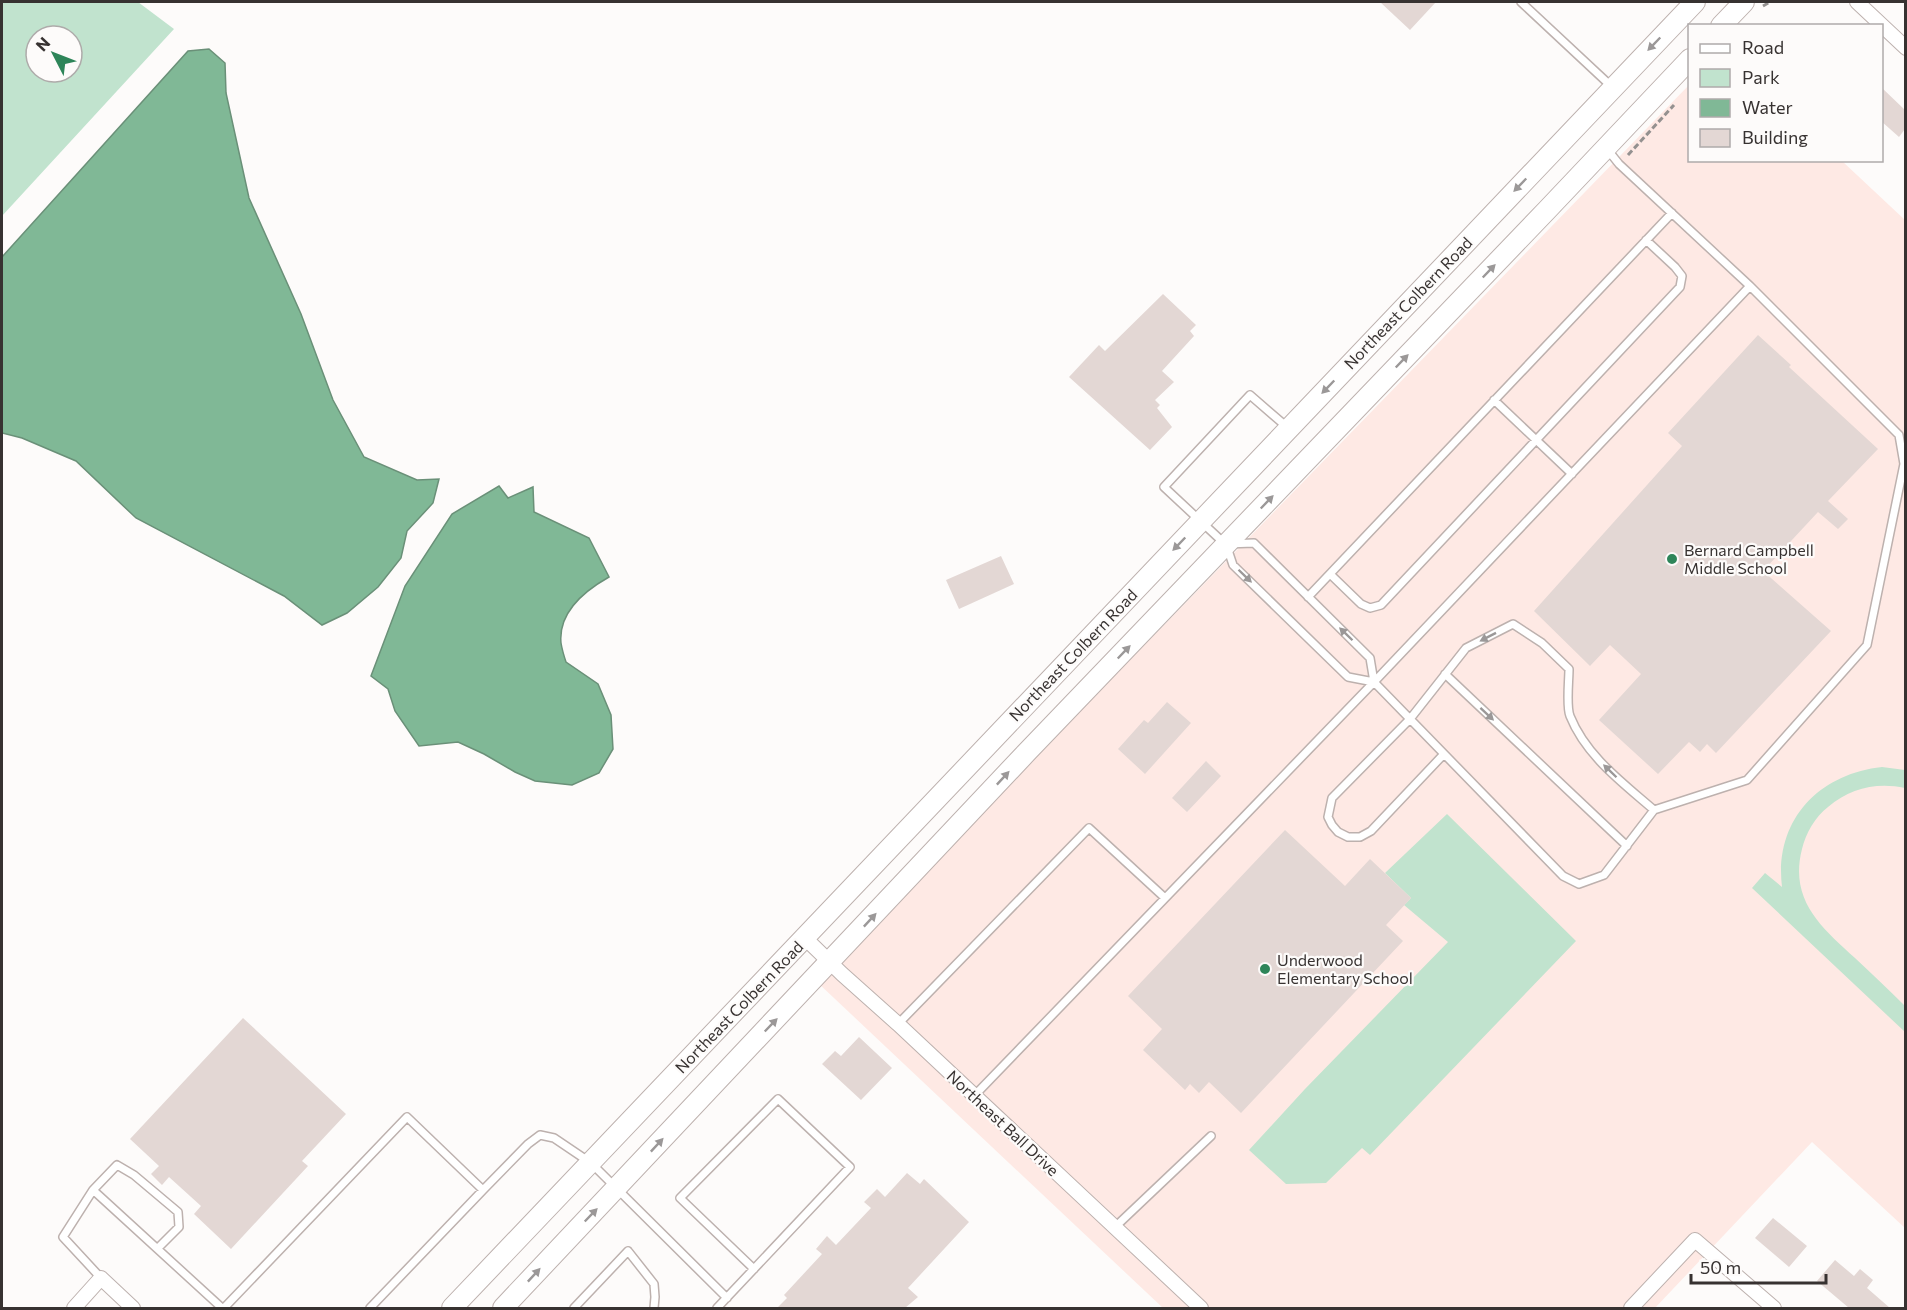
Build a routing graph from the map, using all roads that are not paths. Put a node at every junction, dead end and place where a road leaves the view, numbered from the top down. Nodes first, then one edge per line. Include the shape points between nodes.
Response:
1 (1521, 2) edge
2 (1695, 2) edge
3 (1744, 2) edge
4 (1857, 2) edge
5 (1723, 24) edge
6 (1880, 24) edge
7 (1883, 27) edge
8 (1905, 48) edge
9 (1688, 60) edge
10 (1612, 88) junction
11 (1605, 148) junction
12 (1672, 213) junction
13 (1646, 240) junction
14 (1750, 286) junction
15 (1494, 400) junction
16 (1289, 429) junction
17 (1536, 440) junction
18 (1572, 474) junction
19 (1201, 521) junction
20 (1226, 544) junction
21 (1330, 574) junction
22 (1308, 597) junction
23 (1445, 674) junction
24 (1374, 682) junction
25 (1410, 719) junction
26 (1444, 754) junction
27 (1654, 810) junction
28 (1626, 846) junction
29 (1165, 898) junction
30 (805, 938) junction
31 (830, 963) junction
32 (898, 1024) junction
33 (974, 1096) junction
34 (1211, 1136) dead end
35 (591, 1163) junction
36 (617, 1188) junction
37 (93, 1190) junction
38 (483, 1190) junction
39 (1114, 1228) junction
40 (158, 1248) junction
41 (754, 1269) junction
42 (101, 1278) junction
43 (727, 1298) junction
44 (74, 1308) edge
45 (133, 1308) edge
46 (223, 1308) edge
47 (370, 1308) edge
48 (452, 1308) edge
49 (503, 1308) edge
50 (574, 1308) edge
51 (654, 1308) edge
52 (717, 1308) edge
53 (1201, 1308) edge
54 (1631, 1308) edge
55 (1774, 1308) edge

1 - 10 lane
2 -> 10 main road, Northeast Colbern Road
3 - 5 main road
4 - 6 street
7 - 8 street
9 - 11 main road, Northeast Colbern Road
10 -> 16 main road, Northeast Colbern Road
11 - 12 lane
20 -> 11 main road, Northeast Colbern Road
12 - 13 lane
12 - 14 lane
13 - 15 lane
13 - 17 lane via 1682,276 1680,287
14 - 18 lane
14 - 27 lane via 1899,435 1904,464 1867,645 1747,780
15 - 17 lane
15 - 21 lane
16 - 19 main road, Northeast Colbern Road
16 - 19 lane via 1250,395 1164,487
17 - 18 lane
17 - 21 lane via 1381,605 1370,608 1361,604
18 - 24 lane
19 - 20 lane
19 -> 30 main road, Northeast Colbern Road
20 - 22 lane via 1254,543
20 -> 24 lane via 1233,565 1348,676
31 -> 20 main road, Northeast Colbern Road
21 - 22 lane
24 -> 22 lane via 1370,658
23 - 25 lane
27 -> 23 lane via 1584,744 1569,715 1569,669 1542,643 1513,624 1466,648
23 -> 28 lane
24 - 25 lane
24 - 29 lane
25 - 26 lane
25 - 26 lane via 1332,798 1329,817 1338,832 1360,837 1371,831
26 - 28 lane via 1563,876 1579,884 1604,875
27 - 28 lane
29 - 32 lane via 1089,828
29 - 33 lane
30 - 31 street, Northeast Ball Drive
30 - 35 main road, Northeast Colbern Road
31 - 32 street, Northeast Ball Drive
36 -> 31 main road, Northeast Colbern Road
32 - 33 street, Northeast Ball Drive
33 - 39 street, Northeast Ball Drive
34 - 39 lane
35 - 36 lane
35 - 38 lane via 555,1138 540,1135
35 - 48 main road, Northeast Colbern Road
36 - 43 lane
49 -> 36 main road, Northeast Colbern Road
37 - 40 lane
37 - 40 lane via 117,1166 134,1175 178,1212 178,1227
37 - 42 lane via 63,1237
38 - 46 lane via 407,1117
38 - 47 lane
39 - 53 street, Northeast Ball Drive
40 - 46 lane
41 - 41 lane via 850,1167 778,1099 680,1198
41 - 43 lane
42 - 44 street
42 - 45 street
43 - 52 lane
50 - 51 lane via 628,1251 654,1284
54 - 55 street via 1695,1239

